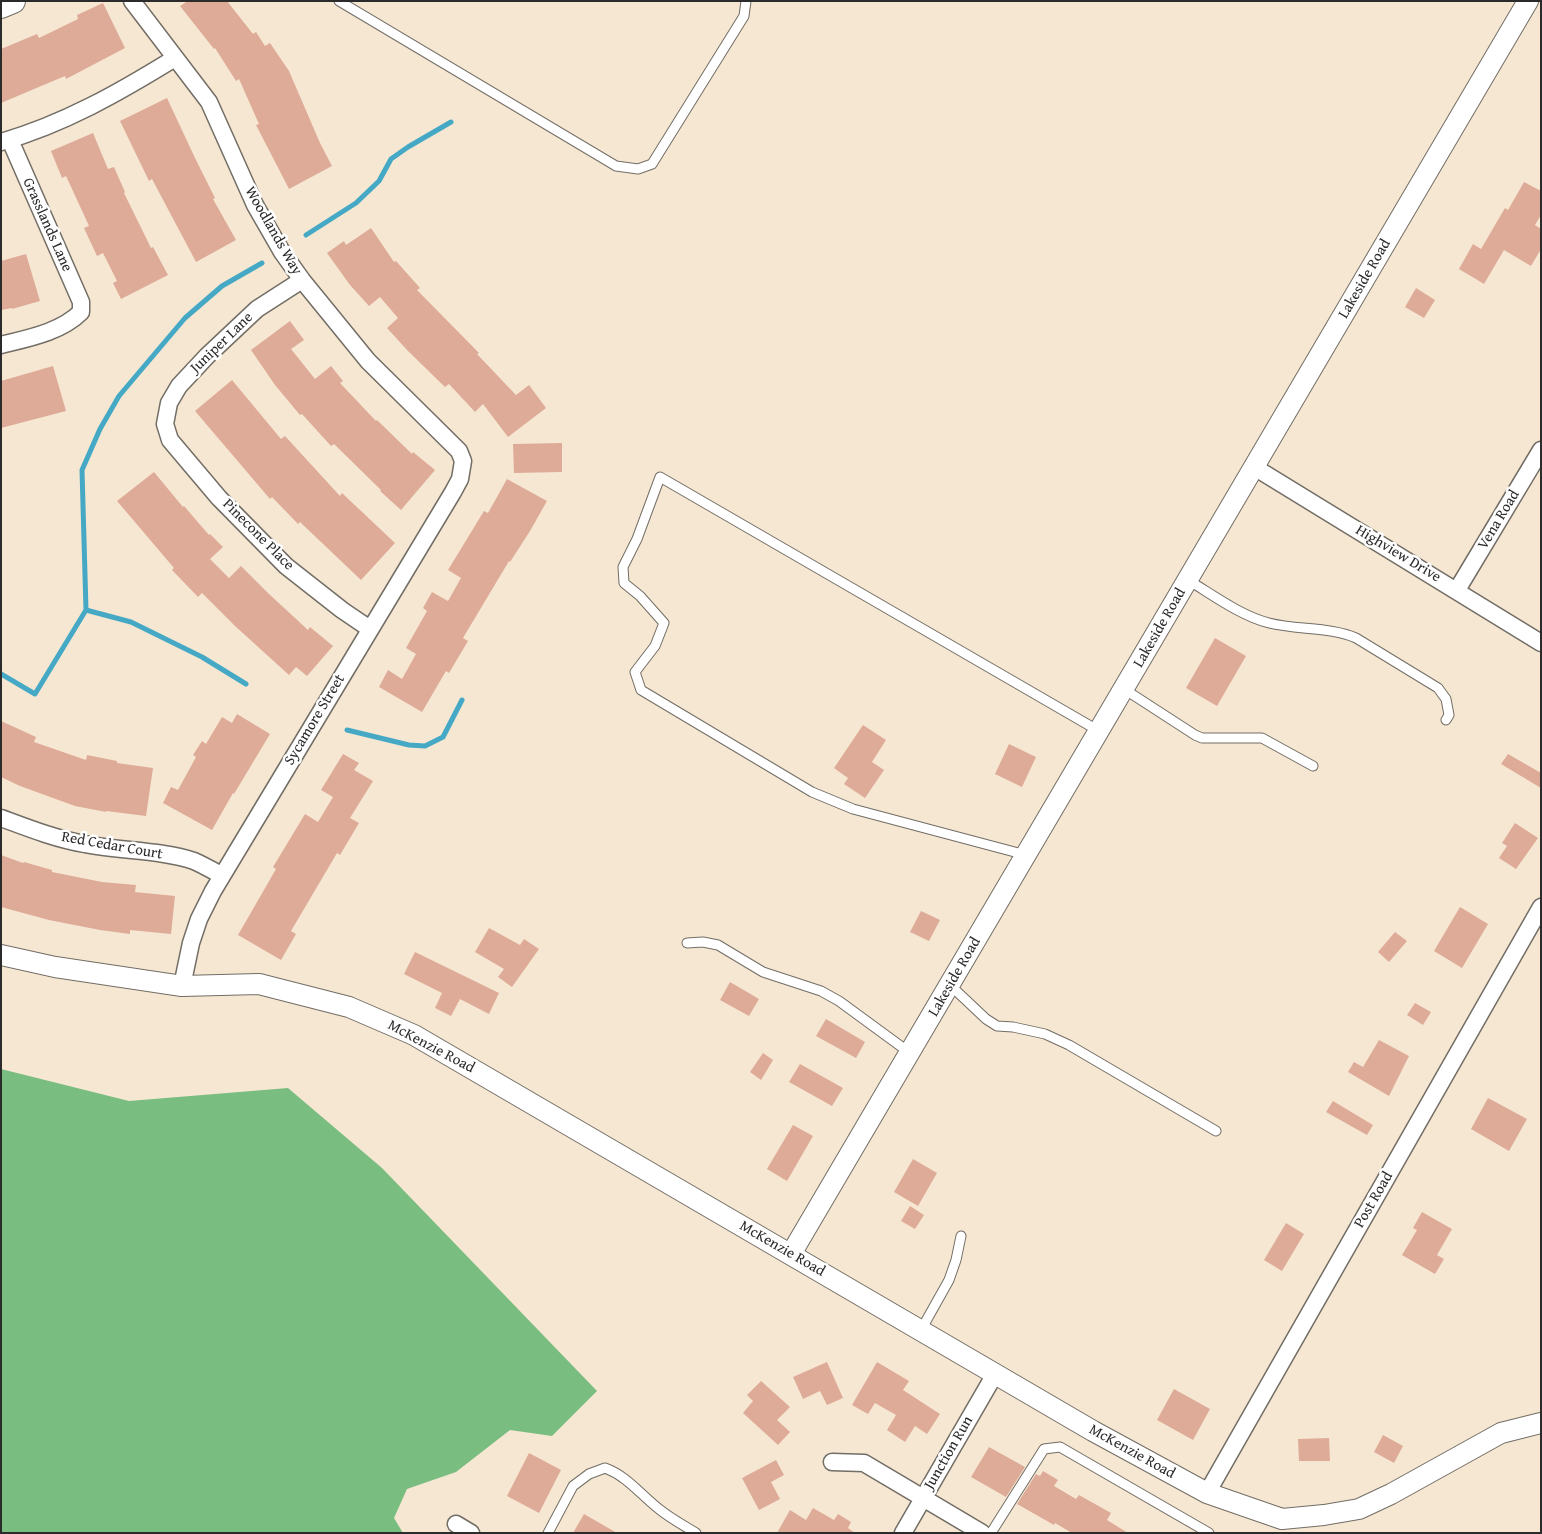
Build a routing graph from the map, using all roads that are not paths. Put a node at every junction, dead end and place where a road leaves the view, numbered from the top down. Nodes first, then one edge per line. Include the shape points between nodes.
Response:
1 (13, 1) edge
2 (132, 1) edge
3 (338, 1) edge
4 (746, 1) edge
5 (1528, 1) edge
6 (1, 6) edge
7 (175, 58) junction
8 (5, 141) edge
9 (302, 280) junction
10 (1, 344) edge
11 (165, 424) joint
12 (1541, 450) edge
13 (463, 461) joint
14 (1254, 467) junction
15 (1188, 580) junction
16 (1456, 590) junction
17 (370, 629) junction
18 (1541, 643) edge
19 (1124, 688) junction
20 (1446, 720) dead end
21 (1099, 731) junction
22 (1313, 766) dead end
23 (1, 818) edge
24 (1026, 855) junction
25 (221, 875) junction
26 (1541, 907) edge
27 (687, 943) dead end
28 (1, 955) edge
29 (950, 985) junction
30 (182, 986) junction
31 (910, 1053) junction
32 (1216, 1131) dead end
33 (961, 1236) dead end
34 (792, 1254) junction
35 (921, 1330) junction
36 (996, 1374) junction
37 (1541, 1423) edge
38 (832, 1462) dead end
39 (1207, 1493) junction
40 (923, 1498) junction
41 (456, 1524) dead end
42 (471, 1533) edge
43 (548, 1533) edge
44 (696, 1533) edge
45 (903, 1533) edge
46 (982, 1533) edge
47 (991, 1533) edge
48 (1209, 1533) edge

1 - 6 main road
2 - 7 street, Woodlands Way
3 - 4 lane via 616,166 638,169 652,164 744,16
5 - 14 street, Lakeside Road
7 - 8 street via 80,113
7 - 9 street, Woodlands Way via 209,102 255,204
8 - 10 street, Grasslands Lane via 81,302 81,312 62,327
9 - 11 street, Juniper Lane via 258,309 201,362 172,398
9 - 13 street, Woodlands Way via 368,361 445,436 459,451
11 - 17 street, Pinecone Place via 170,440 219,498 286,566
12 - 16 street, Vena Road
13 - 17 street, Sycamore Street via 460,479 453,492
14 - 15 street, Lakeside Road
14 - 16 street, Highview Drive
15 - 19 street, Lakeside Road
15 - 20 lane via 1253,618 1308,630 1344,632 1356,638 1438,688 1446,700 1449,715
16 - 18 street, Highview Drive
17 - 25 street, Sycamore Street
19 - 21 street, Lakeside Road
19 - 22 lane via 1202,738 1262,738
21 - 24 street, Lakeside Road
21 - 24 lane via 660,477 623,567 624,583 664,623 655,646 635,672 642,690 812,792 853,809
23 - 25 street, Red Cedar Court via 82,844 193,861
24 - 29 street, Lakeside Road
25 - 30 street, Sycamore Street via 199,919
26 - 39 street, Post Road
27 - 31 lane via 718,945 763,972 821,991
28 - 30 street, McKenzie Road
29 - 31 street, Lakeside Road
29 - 32 lane via 997,1026 1045,1034 1069,1045
30 - 34 street, McKenzie Road via 259,984 349,1007 414,1035
31 - 34 street, Lakeside Road
33 - 35 lane via 949,1280
34 - 35 street, McKenzie Road
35 - 36 street, McKenzie Road
36 - 39 street, McKenzie Road
36 - 40 street, Junction Run
37 - 39 street, McKenzie Road via 1501,1433 1359,1509 1282,1519
38 - 40 street via 864,1463
40 - 45 street, Junction Run
40 - 46 street
41 - 42 street
43 - 44 lane via 573,1486 589,1474 605,1468
47 - 48 lane via 1044,1449 1060,1447

